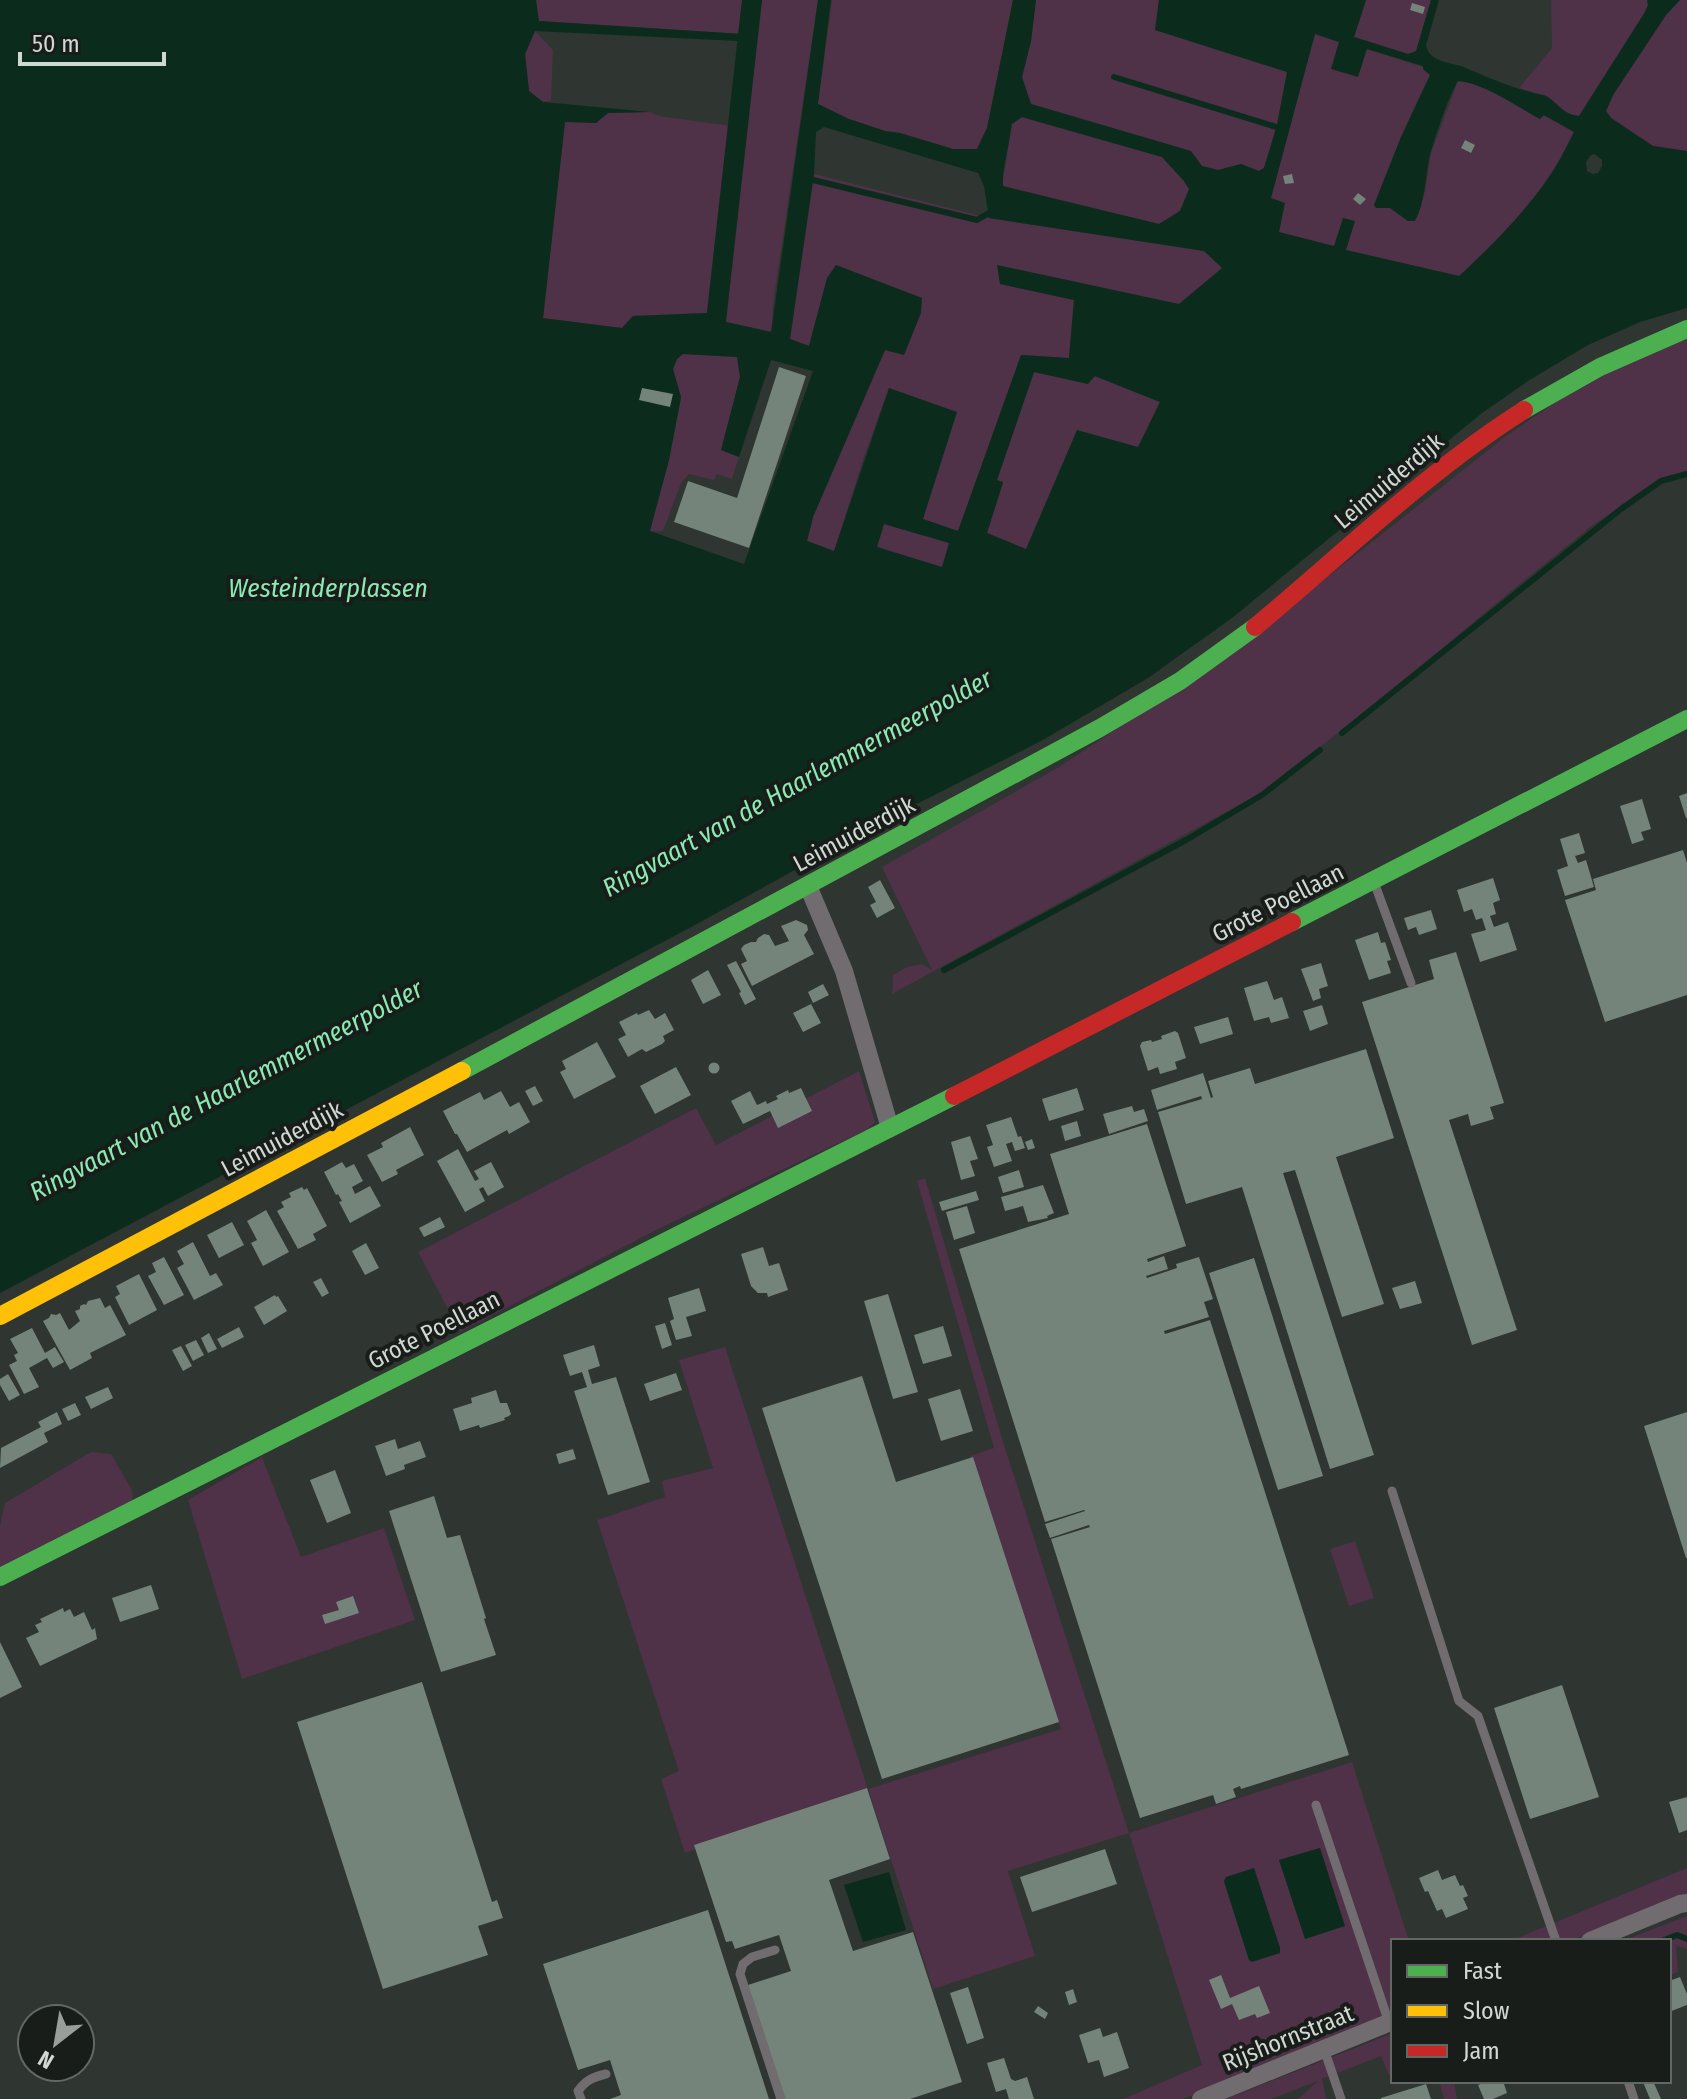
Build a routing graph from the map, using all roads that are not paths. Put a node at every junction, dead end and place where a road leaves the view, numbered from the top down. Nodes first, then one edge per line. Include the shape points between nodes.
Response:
1 (1687, 329) edge
2 (1687, 719) edge
3 (1374, 881) junction
4 (808, 886) junction
5 (1411, 983) dead end
6 (890, 1128) junction
7 (0, 1316) edge
8 (1392, 1491) dead end
9 (0, 1577) edge
10 (1316, 1805) dead end
11 (1687, 1903) edge
12 (1555, 1939) edge
13 (1595, 1939) edge
14 (775, 1950) dead end
15 (1391, 2022) edge
16 (1324, 2049) junction
17 (606, 2074) dead end
18 (581, 2099) edge
19 (781, 2099) edge
20 (1201, 2099) edge
21 (1341, 2099) edge

1 - 4 street, Leimuiderdijk via 1605,362 1504,421 1295,585 1262,622 1155,696
2 - 3 street, Grote Poellaan
3 - 5 lane
3 - 6 street, Grote Poellaan
4 - 6 street via 844,971
4 - 7 street, Leimuiderdijk
6 - 9 street, Grote Poellaan
8 - 12 lane via 1459,1701 1478,1716
10 - 15 lane
11 - 13 street
14 - 19 lane via 752,1957 740,1974
15 - 16 street, Rijshornstraat
16 - 20 street, Rijshornstraat
16 - 21 lane
17 - 18 lane via 585,2082 578,2091

